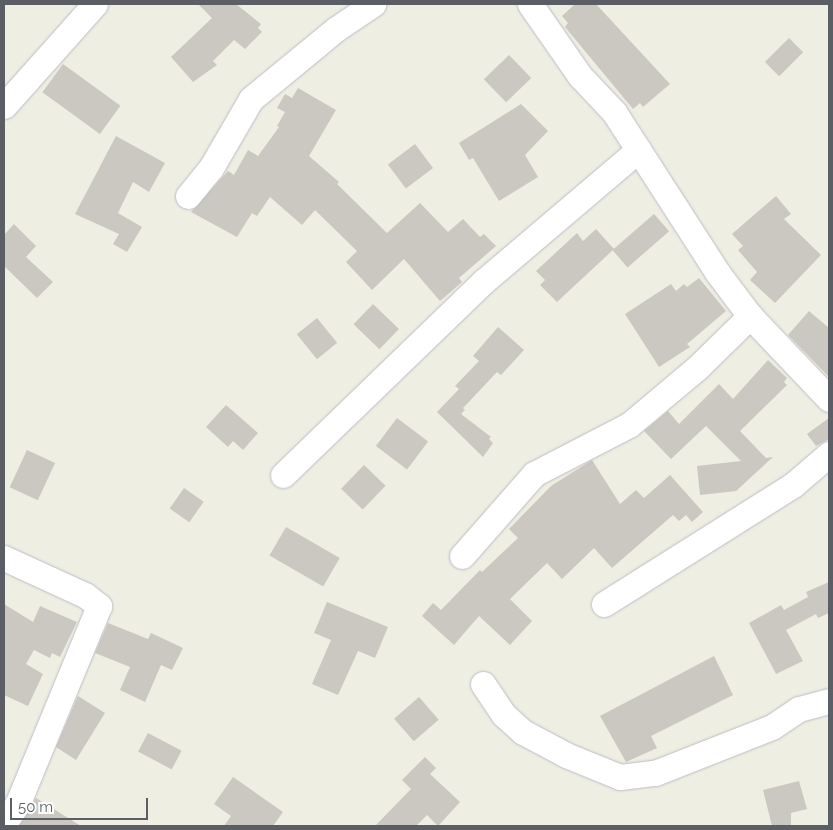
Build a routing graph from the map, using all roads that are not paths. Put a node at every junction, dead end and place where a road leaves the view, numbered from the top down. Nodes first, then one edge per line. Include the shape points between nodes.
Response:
1 (95, 4) edge
2 (373, 4) edge
3 (530, 4) edge
4 (4, 106) edge
5 (638, 150) junction
6 (188, 196) dead end
7 (750, 316) junction
8 (829, 399) edge
9 (829, 454) edge
10 (283, 475) dead end
11 (462, 556) dead end
12 (4, 558) edge
13 (604, 604) dead end
14 (482, 684) dead end
15 (829, 701) edge
16 (4, 823) edge

1 - 4 street
2 - 6 street via 251,99 212,168
3 - 5 street via 580,76 614,112
5 - 7 street via 717,272
5 - 10 street via 483,282
7 - 8 street
7 - 11 street via 698,367 629,425 534,474
9 - 13 street via 794,484
12 - 16 street via 85,595 99,606 18,803
14 - 15 street via 504,714 523,732 566,755 620,777 655,773 772,727 799,709

